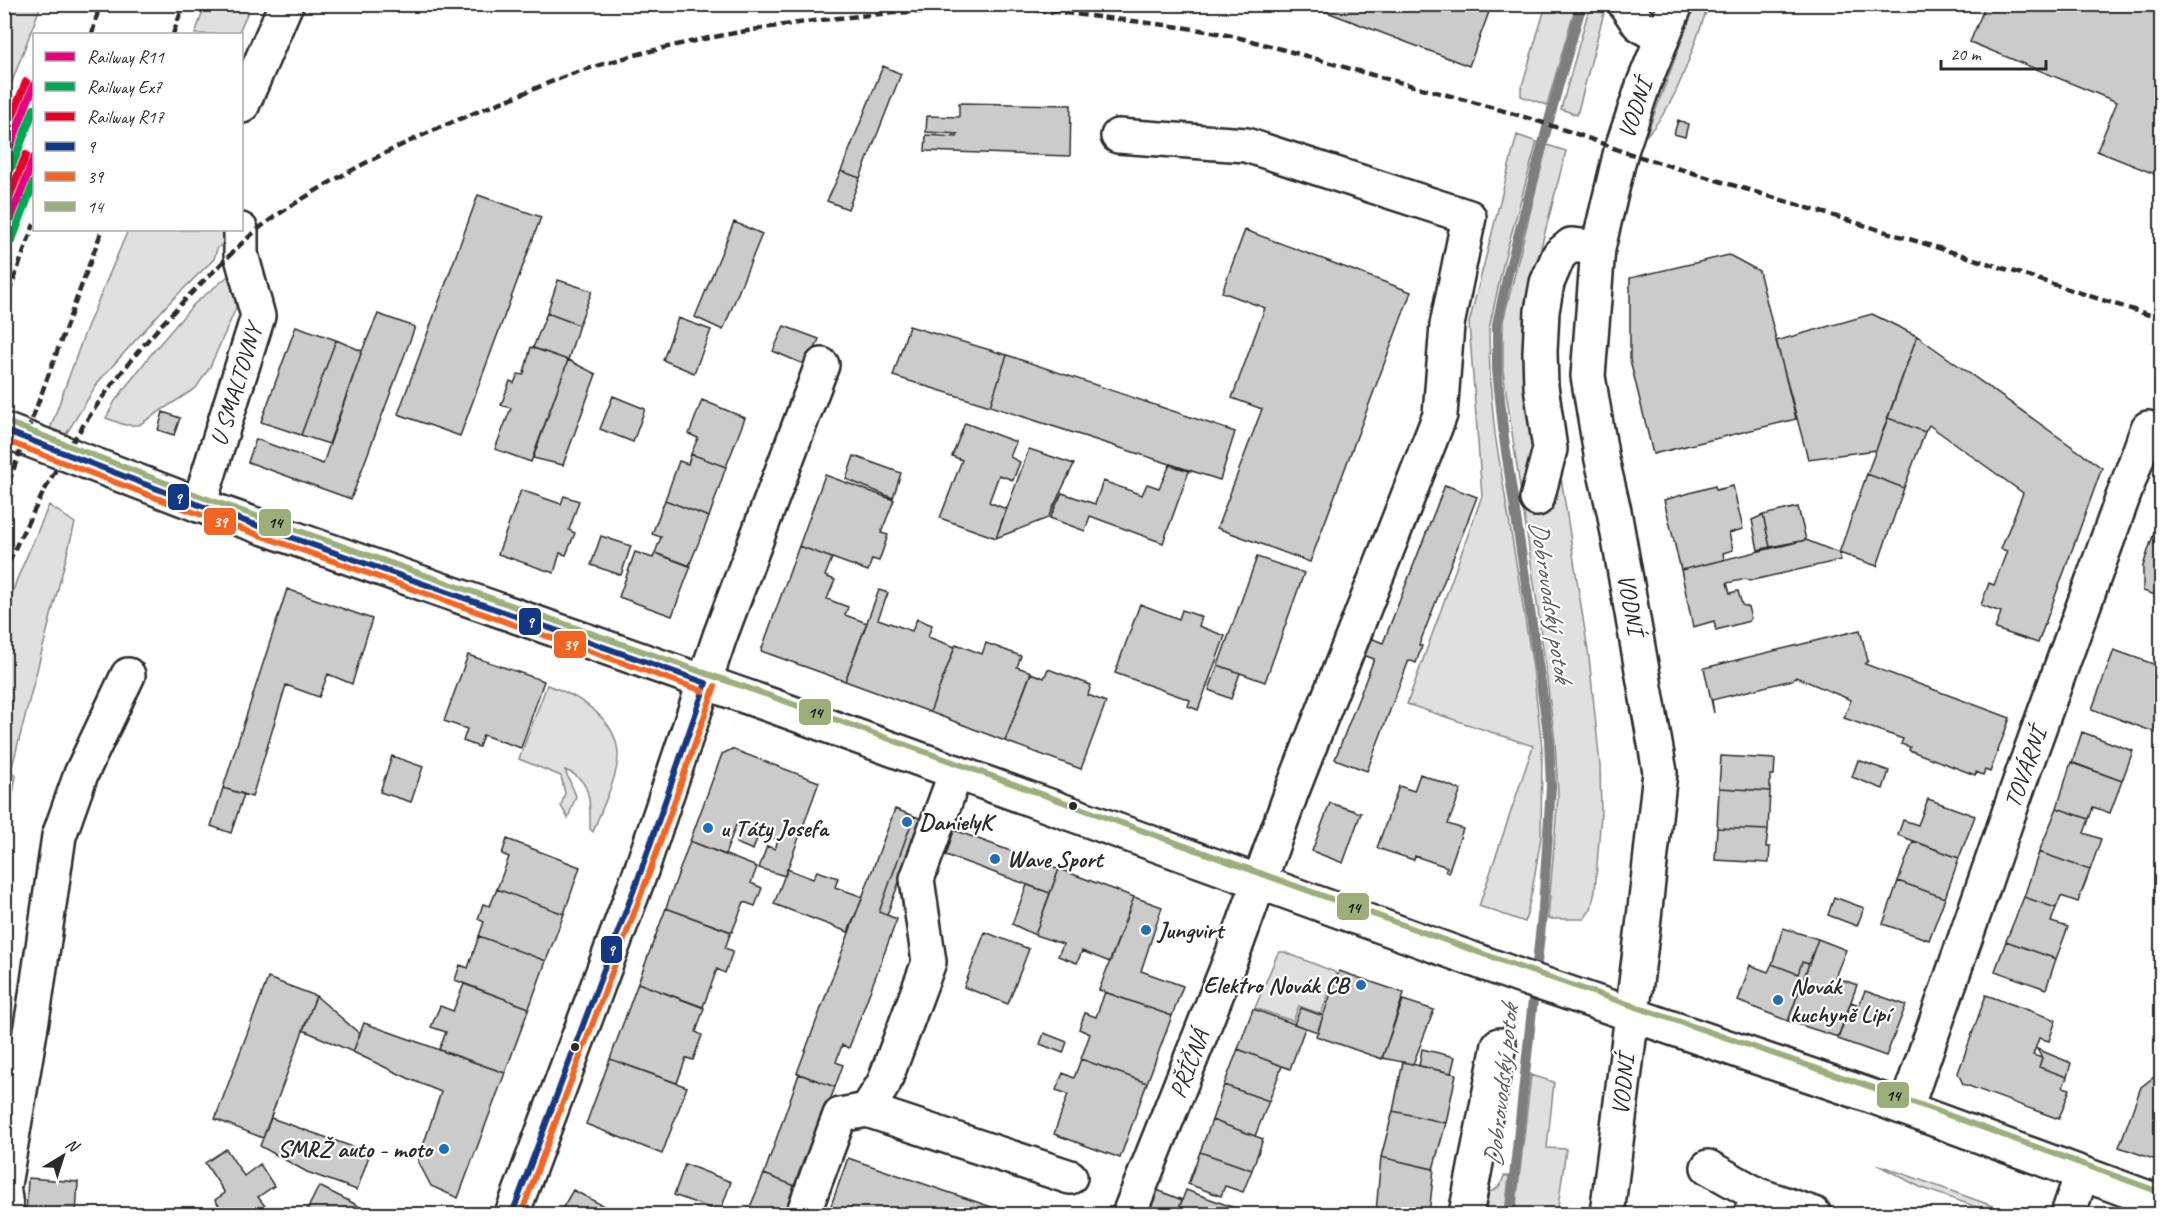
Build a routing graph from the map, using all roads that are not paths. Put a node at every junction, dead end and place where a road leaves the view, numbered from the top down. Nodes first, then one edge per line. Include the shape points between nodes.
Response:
1 (286, 4) edge
2 (1625, 4) edge
3 (1676, 4) edge
4 (1662, 39) junction
5 (243, 104) edge
6 (1118, 136) dead end
7 (241, 231) edge
8 (1598, 248) junction
9 (822, 365) dead end
10 (2148, 428) dead end
11 (4, 430) edge
12 (1538, 499) dead end
13 (200, 505) junction
14 (128, 675) dead end
15 (706, 683) junction
16 (956, 772) junction
17 (1260, 883) junction
18 (1631, 1016) junction
19 (1499, 1045) dead end
20 (1906, 1108) junction
21 (867, 1110) junction
22 (1708, 1167) dead end
23 (2082, 1174) junction
24 (1070, 1177) dead end
25 (4, 1185) edge
26 (4, 1192) edge
27 (2162, 1203) edge
28 (1755, 1205) edge
29 (7, 1215) edge
30 (512, 1215) edge
31 (803, 1215) edge
32 (1129, 1215) edge
33 (1466, 1215) edge
34 (1607, 1215) edge
35 (1814, 1215) edge
36 (2068, 1215) edge

1 - 5 main road
2 - 4 main road via 1639,24
3 - 4 main road, VODNÍ
4 - 8 main road, VODNÍ via 1621,151
6 - 17 main road, PŘÍČNÁ via 1246,144 1469,217 1447,325 1440,415 1292,790
7 - 13 main road, U SMALTOVNY via 241,254 258,316
8 - 12 main road via 1571,245 1558,255 1547,284 1540,352 1550,449
8 - 18 main road, VODNÍ via 1588,376 1660,772
9 - 15 main road
10 - 20 main road, TOVÁRNÍ
11 - 13 main road
13 - 15 main road
14 - 25 main road via 81,774 59,836
15 - 16 main road
15 - 30 main road via 642,868
16 - 17 main road
16 - 21 main road via 917,879 929,962 884,1083
17 - 18 main road
17 - 32 main road, PŘÍČNÁ
18 - 20 main road
18 - 34 main road, VODNÍ
19 - 33 main road
20 - 23 main road
21 - 24 main road
21 - 31 main road via 840,1115
22 - 28 main road
23 - 27 main road
23 - 36 main road
26 - 29 main road
28 - 35 main road

